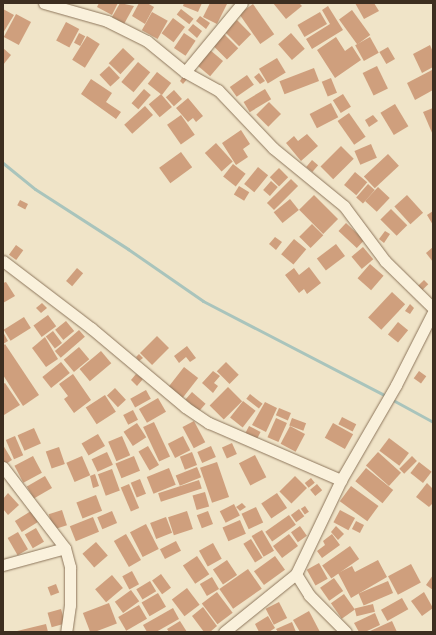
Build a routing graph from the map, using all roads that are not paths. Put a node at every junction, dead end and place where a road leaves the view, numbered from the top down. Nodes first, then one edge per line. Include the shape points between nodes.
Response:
1 (44, 3) edge
2 (242, 3) edge
3 (185, 72) junction
4 (3, 261) edge
5 (433, 308) edge
6 (433, 312) edge
7 (3, 467) edge
8 (341, 480) junction
9 (66, 548) junction
10 (3, 564) edge
11 (296, 574) junction
12 (66, 632) edge
13 (224, 632) edge
14 (346, 632) edge

1 - 3 street via 108,21 147,42
2 - 3 street
3 - 5 street via 218,90 273,148 344,206 386,261
4 - 8 street via 91,328 185,407 209,423
6 - 8 street via 396,385
7 - 9 street
8 - 11 street
9 - 10 street
9 - 12 street via 70,567 70,605
11 - 13 street
11 - 14 street via 310,595

